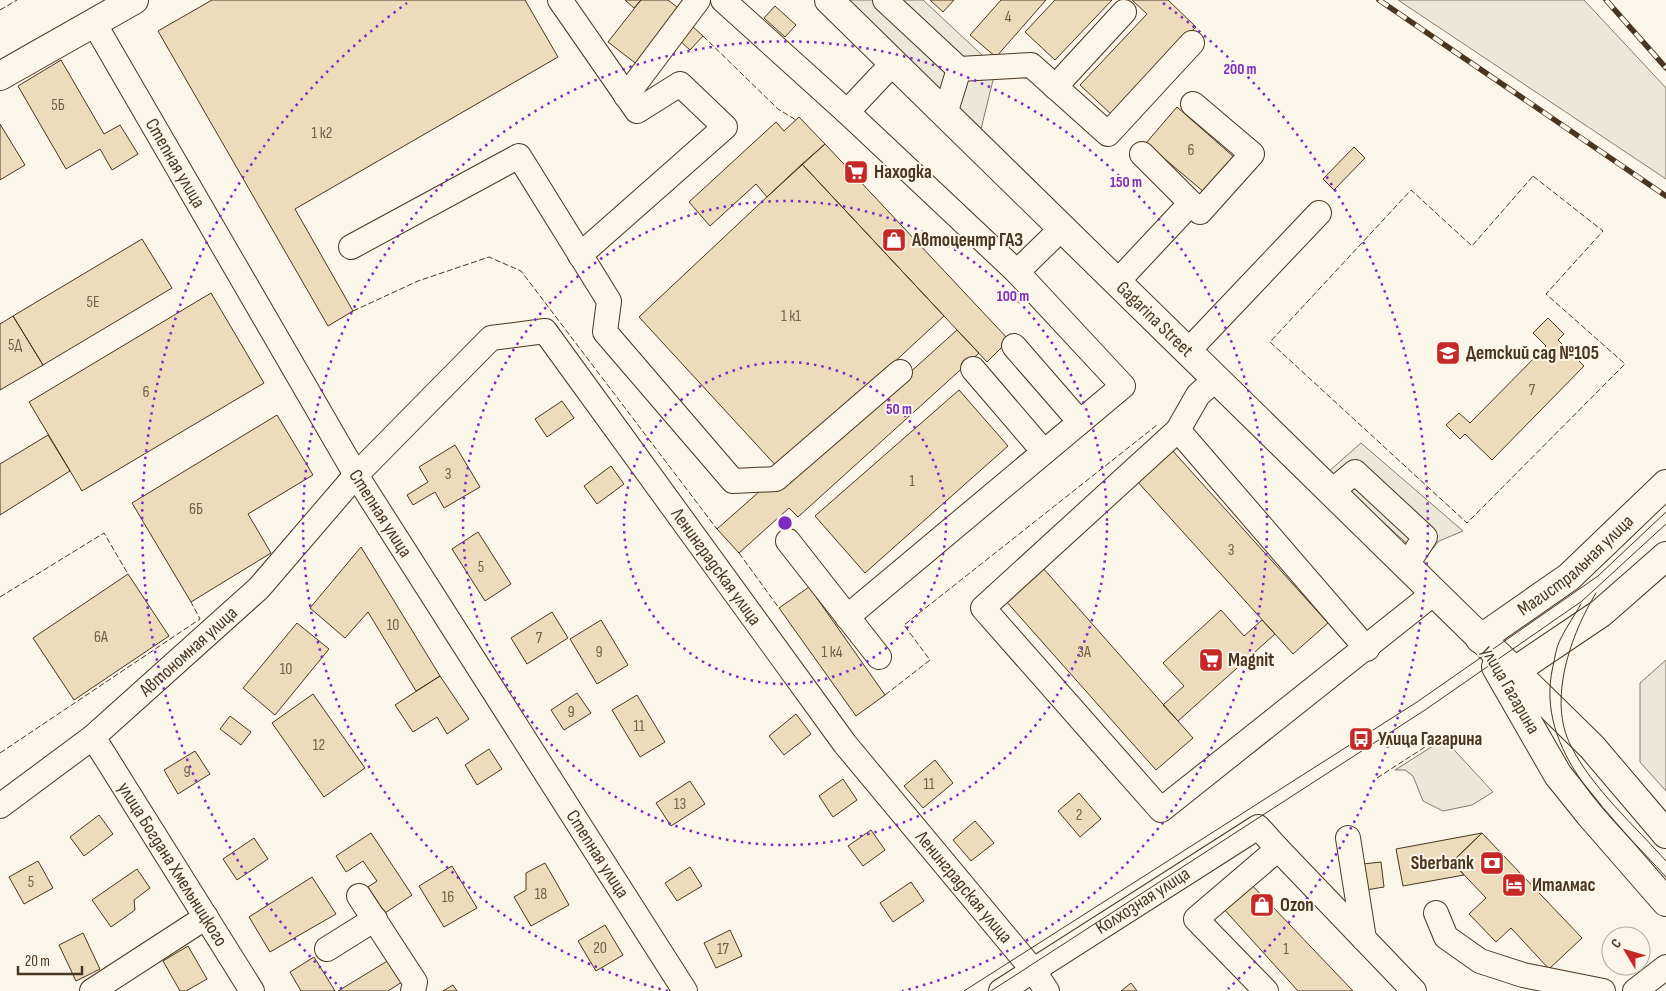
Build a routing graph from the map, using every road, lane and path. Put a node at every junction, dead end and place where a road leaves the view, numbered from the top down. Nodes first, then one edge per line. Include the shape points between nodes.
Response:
1 (134, 0) edge
2 (560, 0) edge
3 (698, 0) edge
4 (722, 0) edge
5 (829, 0) edge
6 (885, 0) edge
7 (1124, 12) dead end
8 (94, 23) junction
9 (1192, 43) dead end
10 (893, 63) junction
11 (959, 69) junction
12 (0, 76) edge
13 (1055, 87) junction
14 (626, 96) junction
15 (1193, 104) dead end
16 (847, 112) junction
17 (945, 114) junction
18 (1142, 154) dead end
19 (1191, 203) junction
20 (1319, 212) dead end
21 (1062, 228) junction
22 (351, 247) dead end
23 (580, 255) junction
24 (1017, 272) junction
25 (1117, 282) junction
26 (1014, 346) dead end
27 (1188, 351) junction
28 (974, 369) dead end
29 (900, 372) dead end
30 (1216, 379) junction
31 (1080, 422) junction
32 (1178, 430) junction
33 (1044, 452) junction
34 (356, 475) junction
35 (1666, 484) edge
36 (788, 541) dead end
37 (1666, 556) edge
38 (1434, 594) junction
39 (847, 617) junction
40 (1480, 639) junction
41 (1367, 649) junction
42 (879, 657) dead end
43 (1509, 676) junction
44 (93, 737) junction
45 (0, 806) edge
46 (1666, 834) edge
47 (1348, 838) dead end
48 (1278, 849) junction
49 (359, 896) dead end
50 (1666, 902) edge
51 (1436, 913) dead end
52 (206, 917) junction
53 (375, 920) junction
54 (1364, 939) junction
55 (327, 949) dead end
56 (1666, 967) edge
57 (1033, 970) junction
58 (92, 991) edge
59 (252, 991) edge
60 (413, 991) edge
61 (685, 991) edge
62 (1001, 991) edge
63 (1047, 991) edge
64 (1266, 991) edge
65 (1414, 991) edge
66 (1603, 991) edge
67 (1635, 991) edge

1 - 8 main road
2 - 14 street
3 - 14 street
4 - 16 street
5 - 10 main road, Gagarina Street
6 - 11 street
7 - 13 street
8 - 12 main road
8 - 34 street, Степная улица
9 - 13 street via 1108,134
10 - 16 street
10 - 17 main road, Gagarina Street
11 - 13 street via 1031,65
11 - 17 street
14 - 23 street via 637,111 680,84 725,126
15 - 19 street via 1252,154 1200,212
16 - 24 street
17 - 21 main road, Gagarina Street
18 - 19 street
19 - 25 street
20 - 27 street
21 - 24 street
21 - 25 main road, Gagarina Street
22 - 23 street via 519,156
23 - 29 street via 609,301 605,332 733,481 776,479
24 - 31 street via 1123,386
25 - 27 main road, Gagarina Street
26 - 31 street
27 - 30 main road, Gagarina Street
28 - 33 street
30 - 32 street via 1198,395
30 - 38 main road, Gagarina Street
31 - 33 street
32 - 41 street
32 - 41 street via 983,608 1161,810
33 - 39 street
34 - 44 street, Автономная улица via 259,588
34 - 57 street, Ленинградская улица via 491,338 545,331 846,744
34 - 61 street, Степная улица
35 - 40 main road, Магистральная улица via 1569,577
36 - 39 street
37 - 43 main road via 1601,613
38 - 40 main road, Gagarina Street
38 - 41 street
39 - 42 street
40 - 43 main road, улица Гагарина
43 - 46 main road, улица Гагарина via 1592,747
43 - 50 main road, улица Гагарина via 1558,775
44 - 45 street, Автономная улица
44 - 52 street, улица Богдана Хмельницкого
47 - 54 street
48 - 54 street
48 - 57 street, Колхозная улица via 1258,826
48 - 64 street via 1196,919
49 - 53 street
51 - 66 street via 1446,937 1480,961 1524,975
52 - 58 street
52 - 59 street, улица Богдана Хмельницкого
53 - 55 street
53 - 60 street via 415,982
54 - 65 street
56 - 67 street
57 - 62 street, Колхозная улица
57 - 63 street, Ленинградская улица

